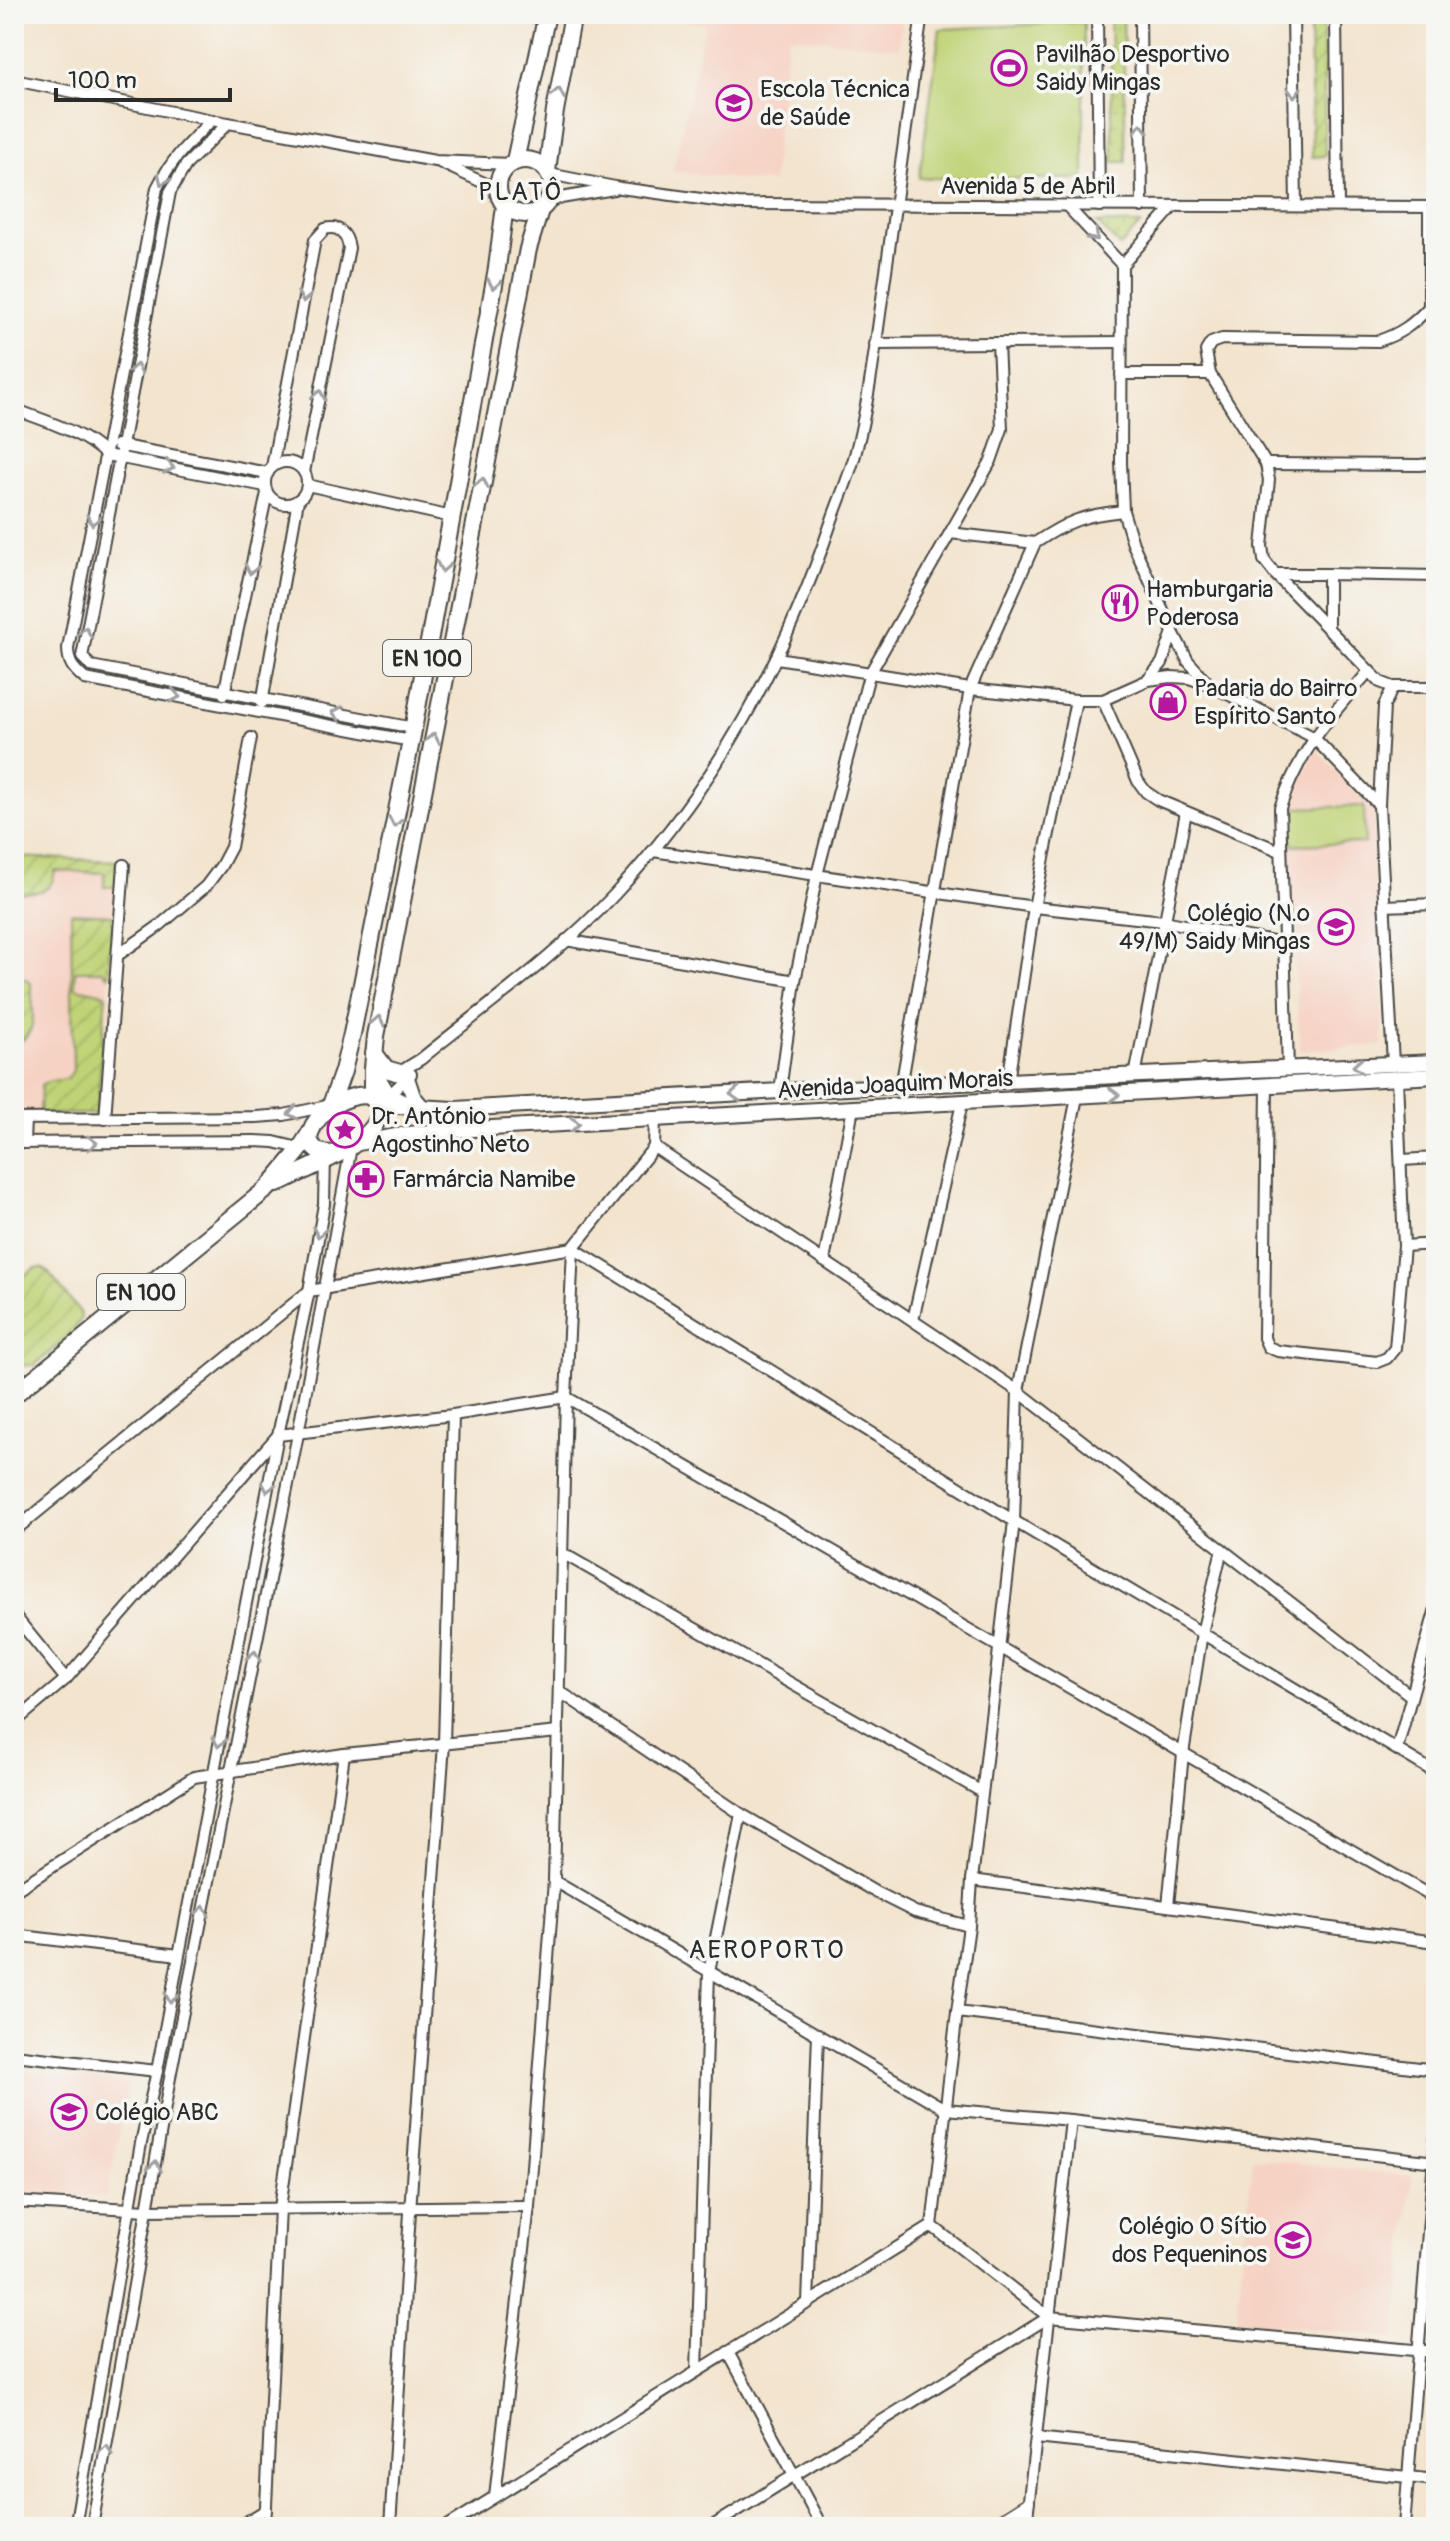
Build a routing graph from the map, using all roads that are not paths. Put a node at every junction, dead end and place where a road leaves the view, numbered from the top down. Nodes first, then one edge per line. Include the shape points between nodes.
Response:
1 (526, 14) edge
2 (573, 14) edge
3 (922, 14) edge
4 (1097, 14) edge
5 (1140, 14) edge
6 (1293, 14) edge
7 (1336, 14) edge
8 (547, 17) edge
9 (14, 80) edge
10 (212, 120) junction
11 (228, 123) junction
12 (435, 161) junction
13 (513, 162) junction
14 (548, 172) junction
15 (620, 188) junction
16 (497, 189) junction
17 (544, 205) junction
18 (505, 206) junction
19 (895, 206) junction
20 (1067, 206) junction
21 (1099, 206) junction
22 (1296, 206) junction
23 (1338, 206) junction
24 (1142, 207) junction
25 (1173, 207) junction
26 (1432, 207) edge
27 (1122, 265) junction
28 (1429, 307) junction
29 (1436, 333) edge
30 (1121, 342) junction
31 (998, 343) junction
32 (875, 344) junction
33 (1121, 374) junction
34 (1210, 374) junction
35 (14, 409) edge
36 (107, 449) junction
37 (120, 452) junction
38 (1436, 463) edge
39 (1266, 464) junction
40 (270, 470) junction
41 (304, 472) junction
42 (307, 485) junction
43 (266, 490) junction
44 (298, 500) junction
45 (1123, 511) junction
46 (452, 517) junction
47 (950, 533) junction
48 (1035, 543) junction
49 (1275, 574) junction
50 (1328, 574) junction
51 (1436, 576) edge
52 (1328, 629) junction
53 (1173, 632) junction
54 (777, 658) junction
55 (85, 661) junction
56 (75, 671) junction
57 (1369, 671) junction
58 (869, 675) junction
59 (1148, 680) junction
60 (1210, 685) junction
61 (1393, 687) junction
62 (1436, 687) edge
63 (970, 689) junction
64 (224, 691) junction
65 (263, 698) junction
66 (1076, 700) junction
67 (1103, 700) junction
68 (221, 705) junction
69 (260, 712) junction
70 (412, 735) junction
71 (1313, 737) junction
72 (251, 738) dead end
73 (1379, 805) junction
74 (1186, 812) junction
75 (653, 851) junction
76 (1280, 851) junction
77 (124, 865) dead end
78 (817, 875) junction
79 (936, 893) junction
80 (1436, 904) edge
81 (1384, 906) junction
82 (1034, 907) junction
83 (1164, 921) junction
84 (566, 940) junction
85 (1284, 944) junction
86 (118, 955) junction
87 (795, 981) junction
88 (1436, 1062) edge
89 (1288, 1069) junction
90 (1395, 1071) junction
91 (404, 1076) junction
92 (1135, 1076) junction
93 (1436, 1076) edge
94 (1008, 1082) junction
95 (377, 1084) junction
96 (1267, 1086) junction
97 (901, 1087) junction
98 (780, 1091) junction
99 (1077, 1097) junction
100 (962, 1103) junction
101 (331, 1105) junction
102 (417, 1108) junction
103 (853, 1108) junction
104 (20, 1119) edge
105 (105, 1119) junction
106 (655, 1119) junction
107 (310, 1133) junction
108 (19, 1143) edge
109 (654, 1147) junction
110 (301, 1148) junction
111 (336, 1151) junction
112 (1436, 1158) edge
113 (1402, 1160) junction
114 (268, 1188) junction
115 (1436, 1244) edge
116 (1404, 1246) junction
117 (573, 1248) junction
118 (824, 1261) junction
119 (325, 1289) junction
120 (309, 1291) junction
121 (913, 1320) junction
122 (1018, 1391) junction
123 (14, 1395) edge
124 (566, 1397) junction
125 (453, 1415) junction
126 (298, 1434) junction
127 (278, 1435) junction
128 (1014, 1521) junction
129 (14, 1531) edge
130 (1222, 1549) junction
131 (562, 1553) junction
132 (1436, 1608) edge
133 (14, 1615) edge
134 (1434, 1622) edge
135 (1202, 1633) junction
136 (999, 1646) junction
137 (66, 1679) junction
138 (559, 1691) junction
139 (1411, 1696) junction
140 (14, 1723) edge
141 (558, 1732) junction
142 (444, 1744) junction
143 (1397, 1749) junction
144 (344, 1754) junction
145 (1183, 1754) junction
146 (231, 1770) junction
147 (213, 1773) junction
148 (1436, 1773) edge
149 (982, 1792) junction
150 (741, 1814) junction
151 (972, 1880) junction
152 (554, 1881) junction
153 (14, 1891) edge
154 (1436, 1899) edge
155 (1168, 1906) junction
156 (969, 1926) junction
157 (14, 1935) edge
158 (1436, 1942) edge
159 (179, 1955) junction
160 (709, 1972) junction
161 (957, 2012) junction
162 (818, 2034) junction
163 (14, 2055) edge
164 (1436, 2070) edge
165 (157, 2071) junction
166 (945, 2109) junction
167 (1071, 2120) junction
168 (1436, 2134) edge
169 (1435, 2162) edge
170 (14, 2202) edge
171 (529, 2206) junction
172 (411, 2207) junction
173 (280, 2208) junction
174 (132, 2209) junction
175 (147, 2210) junction
176 (932, 2226) junction
177 (1430, 2257) edge
178 (808, 2303) junction
179 (1049, 2317) junction
180 (1418, 2350) junction
181 (728, 2352) junction
182 (1436, 2352) edge
183 (697, 2371) junction
184 (1036, 2438) junction
185 (794, 2475) junction
186 (1407, 2476) junction
187 (1436, 2480) edge
188 (495, 2496) junction
189 (1029, 2502) junction
190 (266, 2510) junction
191 (75, 2527) edge
192 (92, 2527) edge
193 (238, 2527) edge
194 (265, 2527) edge
195 (390, 2527) edge
196 (446, 2527) edge
197 (711, 2527) edge
198 (822, 2527) edge
199 (989, 2527) edge
200 (1026, 2527) edge
201 (1404, 2527) edge

1 - 8 street
14 -> 2 main road, EN 100
3 - 19 street
4 - 21 street
24 -> 5 street
6 -> 22 street
7 - 23 street
8 - 13 main road
9 - 10 street
10 - 11 street
10 -> 36 street via 176,157 157,188
11 - 12 street
37 -> 11 street via 170,192 186,165
12 - 13 street
12 - 16 street
13 - 14 main road via 536,162
13 - 16 main road via 503,170
14 - 15 street, Avenida 5 de Abril
14 - 17 main road, EN 100 via 552,183
15 - 17 street, Avenida 5 de Abril
15 - 19 street, Avenida 5 de Abril via 738,204
16 - 18 main road
17 - 18 main road via 525,215
95 -> 17 main road, EN 100 via 528,249
18 -> 46 main road, EN 100
19 - 20 street, Avenida 5 de Abril
19 - 32 street
20 - 21 street, Avenida 5 de Abril
20 -> 27 street
21 - 24 street, Avenida 5 de Abril
22 - 23 street, Avenida 5 de Abril
22 - 25 street, Avenida 5 de Abril
23 - 26 street, Avenida 5 de Abril
24 - 25 street, Avenida 5 de Abril
25 - 27 street
26 - 28 street
27 - 30 street
28 - 29 street
28 - 34 street via 1414,324 1378,341 1222,339 1206,351
30 - 31 street
30 - 33 street
31 - 32 street
31 - 47 street via 1002,429 991,461
32 - 54 street via 856,451 815,570
33 - 34 street
33 - 45 street
34 - 39 street
35 - 36 street
36 - 37 street
36 -> 56 street via 68,648
37 - 40 street
37 -> 43 street
55 -> 37 street via 82,649
38 - 39 street
39 - 49 street via 1262,546 1264,560
40 - 41 street via 292,463
41 -> 40 street via 349,248 348,239 335,228 319,232 315,240
40 - 43 street
41 - 42 street
42 - 44 street
42 - 46 street
43 - 44 street via 278,502
43 -> 64 street
44 - 65 street
45 - 48 street via 1064,524
45 - 53 street
46 -> 70 main road, EN 100
47 - 48 street
47 - 58 street
48 - 63 street
49 - 50 street
49 - 52 street
50 - 51 street
50 - 52 street
52 - 57 street
53 - 59 street via 1162,663
53 - 60 street via 1188,661
54 - 58 street
54 - 75 street via 707,782
55 - 56 street
55 - 64 street
56 -> 68 street via 85,679
57 - 61 street
57 - 71 street
58 - 63 street
58 - 78 street
59 - 60 street via 1189,678
59 - 67 street
60 - 71 street
61 - 62 street
61 - 73 street via 1384,706
63 - 66 street
63 - 79 street
64 - 65 street
64 - 68 street
65 - 69 street
70 -> 65 street
66 - 67 street
66 - 82 street
67 - 74 street via 1146,792
68 - 69 street
69 - 70 street
70 -> 101 main road, EN 100 via 352,1034
71 - 73 street
71 - 76 street via 1280,808
72 - 86 street via 231,847 221,866 206,886
73 - 81 street
74 - 76 street
74 - 83 street
75 - 78 street
75 - 84 street
76 - 85 street
77 - 86 street
78 - 79 street
78 - 87 street
79 - 82 street
79 - 97 street
80 - 81 street
81 - 90 street
82 - 83 street
82 - 94 street
83 - 85 street
83 - 92 street
84 - 87 street
84 - 91 street
85 - 89 street
86 - 105 street
87 - 98 street
88 - 90 street, Avenida Joaquim Morais
90 -> 89 street, Avenida Joaquim Morais
89 - 92 street, Avenida Joaquim Morais
90 - 93 street, Avenida Joaquim Morais
90 - 96 street, Avenida Joaquim Morais
90 - 113 street
91 - 95 street
91 - 95 main road via 386,1069
91 - 102 street
92 - 94 street, Avenida Joaquim Morais
94 - 97 street, Avenida Joaquim Morais
95 - 101 main road, EN 100 via 365,1095
95 - 102 main road
95 - 111 main road, EN 100 via 376,1123
99 -> 96 street, Avenida Joaquim Morais
96 - 116 street via 1268,1347 1377,1362 1387,1358 1395,1348
97 - 98 street, Avenida Joaquim Morais
98 -> 102 street, Avenida Joaquim Morais
99 - 100 street, Avenida Joaquim Morais
99 - 122 street
100 - 103 street, Avenida Joaquim Morais
100 - 121 street
101 -> 105 street via 284,1115
101 - 107 main road, EN 100
103 - 106 street, Avenida Joaquim Morais
103 - 118 street
104 - 105 street
104 - 108 street
106 - 109 street
111 -> 106 street, Avenida Joaquim Morais via 407,1134
107 - 110 main road, EN 100
107 - 111 main road via 311,1144
108 -> 110 street via 255,1141
109 - 117 street
109 - 118 street
110 - 111 street
110 - 114 main road, EN 100
111 - 114 main road, EN 100
111 - 119 street
111 -> 120 street
112 - 113 street
113 - 116 street
114 - 123 main road, EN 100
115 - 116 street
117 - 119 street
117 - 124 street
117 - 128 street
118 - 121 street
119 - 120 street
119 - 126 street
120 - 127 street
120 - 129 street
121 - 122 street
122 - 128 street
122 - 130 street
124 - 125 street
124 - 131 street
124 - 136 street
125 - 126 street
125 - 142 street
126 - 127 street
146 -> 126 street
127 - 137 street
127 -> 147 street
128 - 135 street
128 - 136 street
130 - 135 street
130 - 139 street
131 - 138 street
131 - 149 street
132 - 134 street
133 - 137 street
134 - 139 street
135 - 143 street
135 - 145 street
136 - 145 street
136 - 149 street
137 - 140 street
138 - 141 street
138 - 150 street
139 - 143 street
141 - 142 street
141 - 152 street
142 - 144 street
142 - 172 street
143 - 148 street
144 - 146 street
144 - 173 street
145 - 154 street
145 - 155 street
146 - 147 street
175 -> 146 street
147 - 153 street via 194,1777
147 - 159 street
149 - 151 street
150 - 156 street via 915,1912
150 - 160 street
151 - 155 street
151 - 156 street
152 - 160 street
152 - 171 street
155 - 158 street
156 - 161 street
157 - 159 street
159 -> 165 street
160 - 162 street
160 - 183 street
161 - 164 street
161 - 166 street
162 - 166 street
162 - 178 street
163 - 165 street
165 - 174 street
166 - 167 street
166 - 176 street
167 - 169 street
167 - 179 street
168 - 169 street
169 - 177 street
170 - 174 street
171 - 172 street
171 - 188 street
172 - 173 street
172 - 195 street
173 - 175 street
173 - 190 street
174 - 175 street
174 - 191 street
192 -> 175 street
176 - 178 street
176 - 179 street
177 - 180 street
178 - 181 street
179 - 180 street
179 - 184 street
179 - 185 street
180 - 182 street
180 - 186 street
181 - 183 street
181 - 185 street
183 - 188 street
184 - 186 street
184 - 189 street
185 - 197 street
185 - 198 street
186 - 187 street
186 - 201 street
188 - 196 street
189 - 199 street
189 - 200 street
190 - 193 street
190 - 194 street

